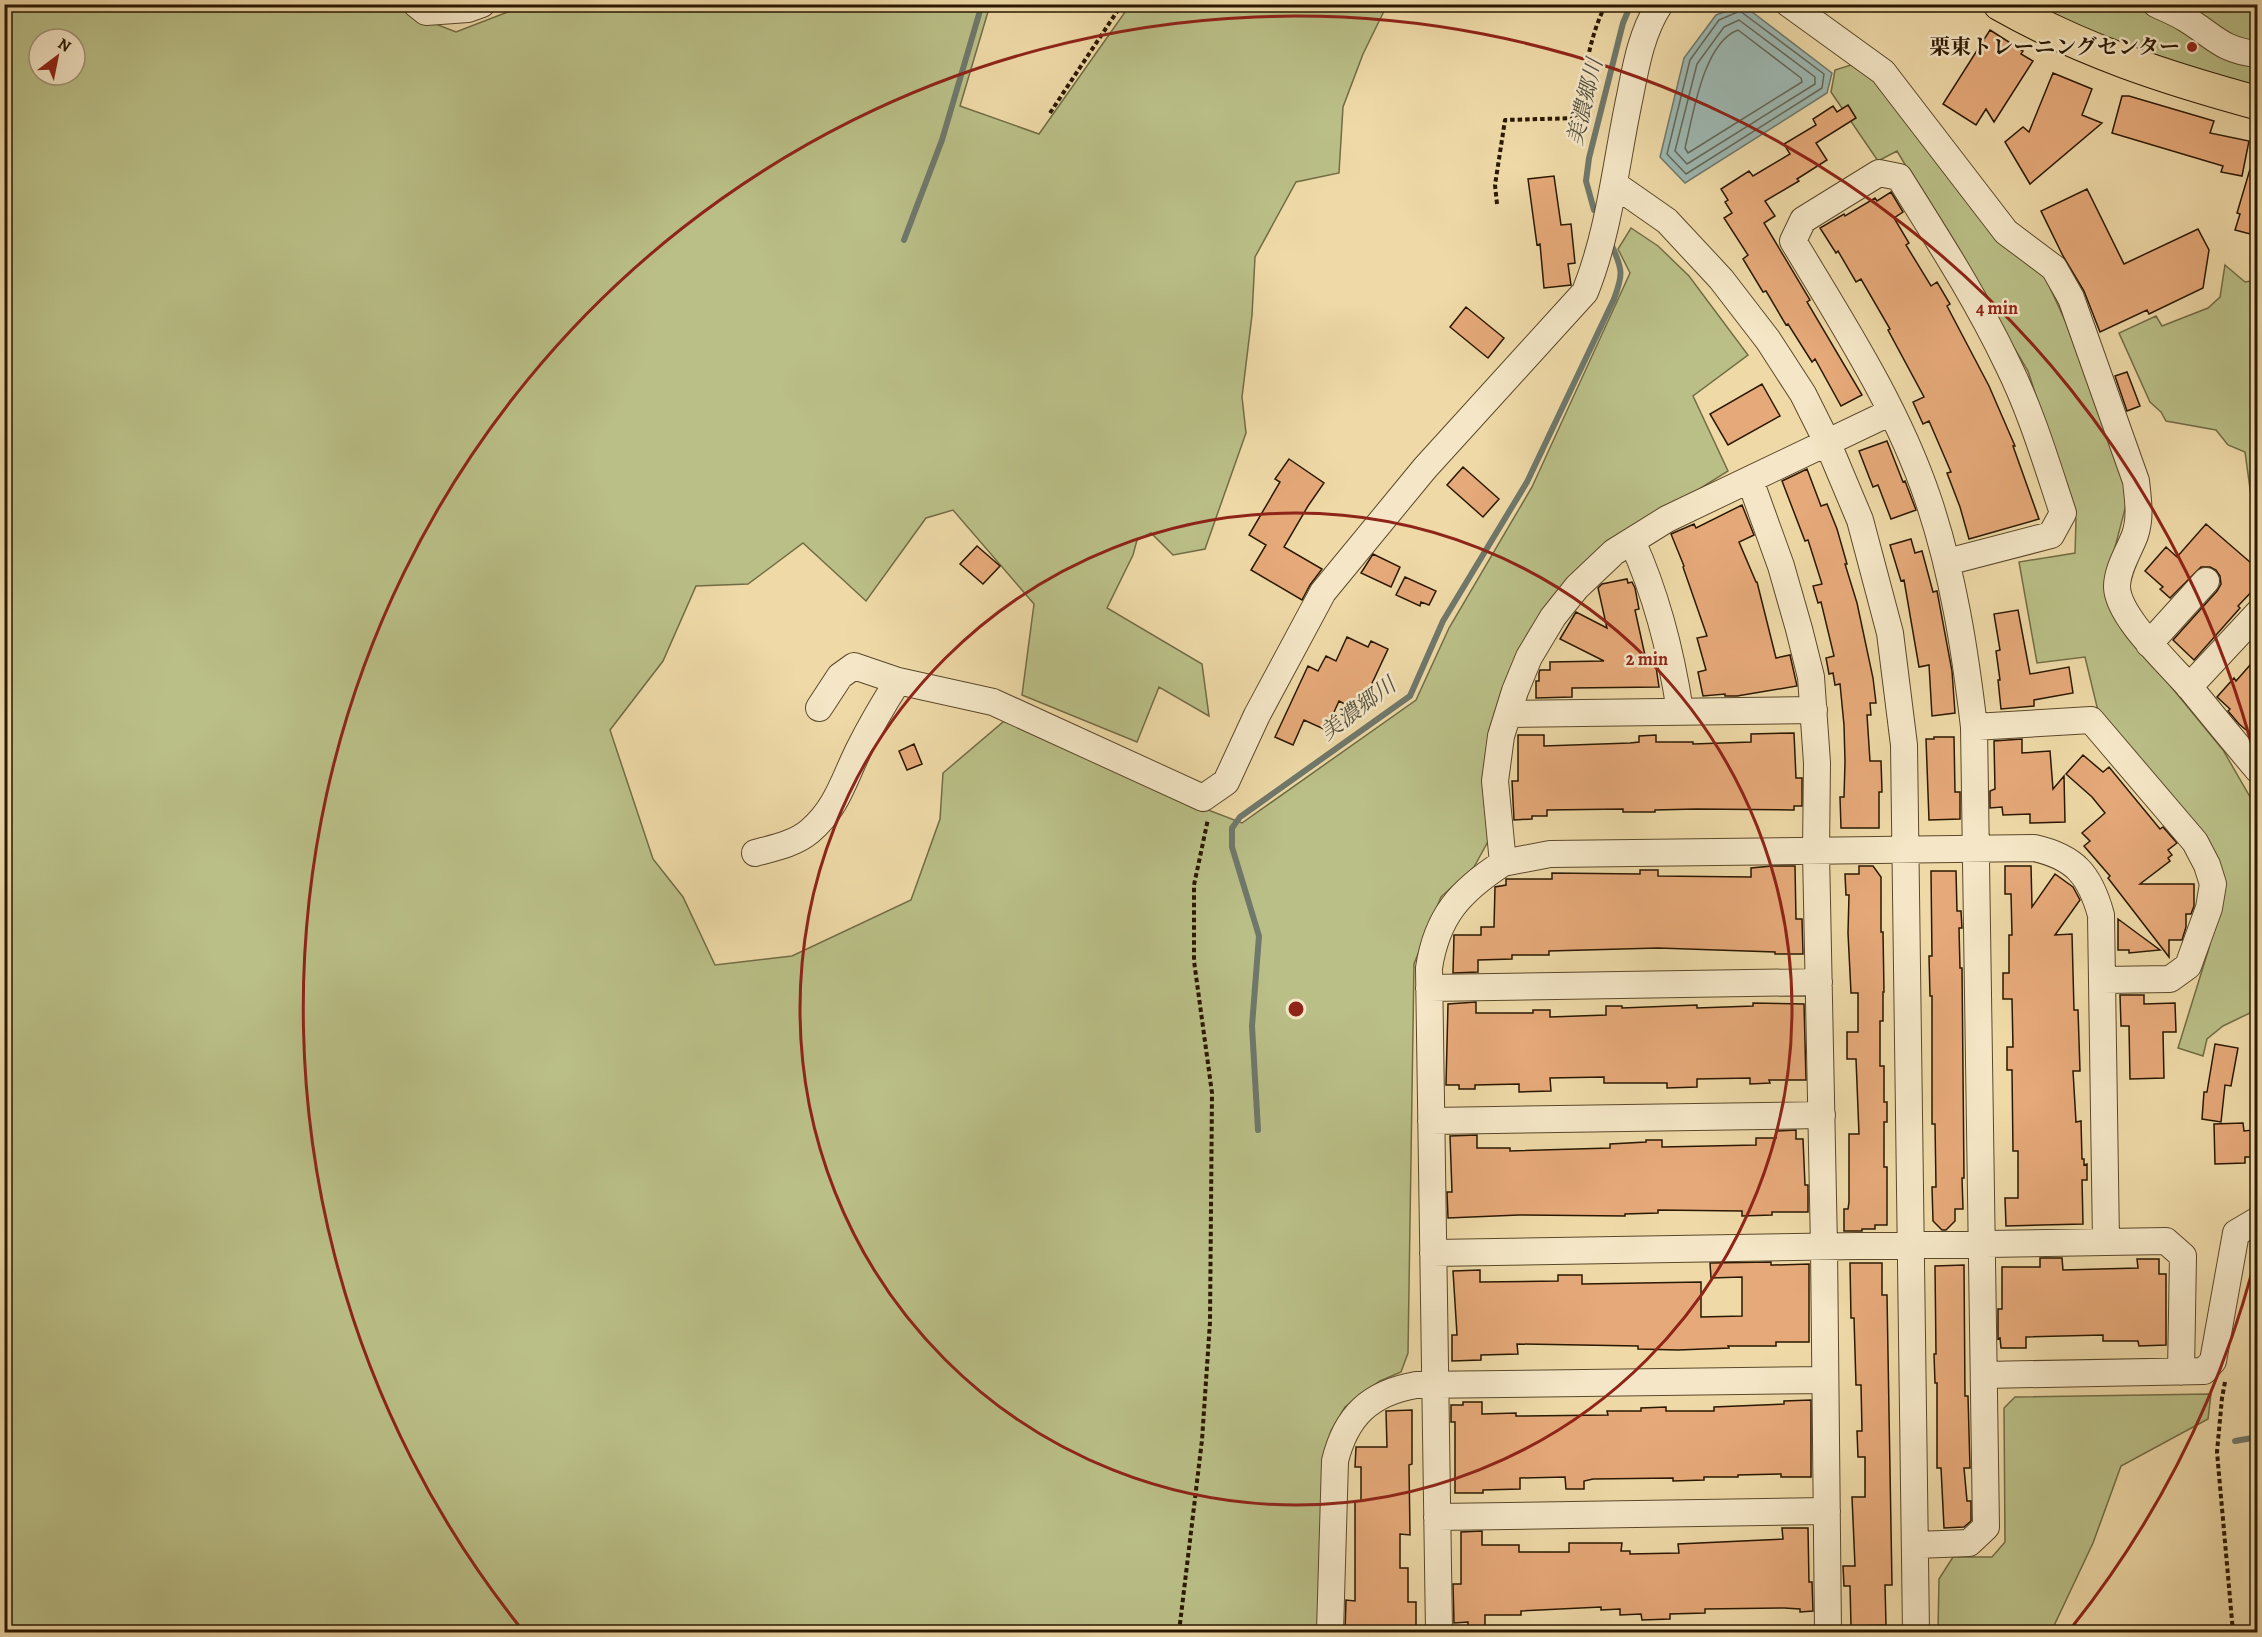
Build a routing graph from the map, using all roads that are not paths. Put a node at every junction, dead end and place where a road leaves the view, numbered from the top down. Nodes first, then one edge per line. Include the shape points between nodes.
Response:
1 (416, 4) edge
2 (482, 4) edge
3 (1660, 4) edge
4 (1789, 4) edge
5 (2000, 4) edge
6 (2156, 4) edge
7 (444, 8) edge
8 (2258, 54) edge
9 (2258, 103) edge
10 (1614, 184) junction
11 (1891, 412) junction
12 (1828, 444) junction
13 (1750, 480) junction
14 (1632, 541) junction
15 (1947, 562) junction
16 (2206, 581) dead end
17 (2258, 613) edge
18 (2150, 644) junction
19 (898, 681) junction
20 (2189, 687) junction
21 (819, 708) dead end
22 (1814, 710) junction
23 (1680, 711) junction
24 (1508, 714) junction
25 (1974, 727) junction
26 (2258, 770) edge
27 (1976, 849) junction
28 (1905, 850) junction
29 (1816, 852) junction
30 (755, 853) dead end
31 (1503, 863) junction
32 (2102, 980) junction
33 (1819, 982) junction
34 (1430, 988) junction
35 (1822, 1115) junction
36 (1431, 1121) junction
37 (2258, 1220) edge
38 (2106, 1242) junction
39 (1981, 1244) junction
40 (1911, 1245) junction
41 (1824, 1247) junction
42 (1433, 1253) junction
43 (2181, 1372) junction
44 (1984, 1375) junction
45 (1825, 1380) junction
46 (1435, 1385) junction
47 (1827, 1511) junction
48 (1437, 1517) junction
49 (1916, 1545) junction
50 (1329, 1632) edge
51 (1439, 1632) edge
52 (1828, 1632) edge
53 (1916, 1632) edge

1 - 7 street via 426,12
2 - 7 street via 468,9
3 - 10 street via 1636,64
4 - 18 street via 1883,72 2006,232 2054,268 2071,298 2136,481 2140,510 2117,586 2121,604
5 - 9 main road via 2074,42 2131,65
6 - 8 street via 2185,18 2226,47
10 - 12 street via 1667,221 1721,279 1768,340 1803,394
10 - 19 street via 1596,266 1585,292 1425,468 1323,592 1226,782 1203,798 993,702
11 - 12 street
11 - 15 street via 1928,499
11 - 15 street via 1871,371 1793,241 1803,220 1879,173 1899,177 1976,301 2029,411 2063,513 2051,535
12 - 13 street
12 - 28 street via 1860,520 1890,633 1904,745
13 - 14 street via 1667,519
13 - 22 street via 1799,629 1811,677
14 - 23 street via 1661,615
14 - 24 street via 1614,552 1553,617 1529,657
15 - 25 street via 1964,643
16 - 18 street
17 - 20 street
18 - 20 street
19 - 21 street via 854,666 840,676
19 - 30 street via 875,717 842,792 825,815 809,832 788,844
20 - 26 street
22 - 23 street
22 - 29 street
23 - 24 street
24 - 31 street via 1495,781
25 - 27 street
25 - 32 street via 2091,720 2194,842 2207,865 2213,884 2209,908 2188,966 2170,979
27 - 28 street
27 - 32 street via 2034,848 2054,852 2085,876 2094,890 2101,915
27 - 39 street
28 - 29 street
28 - 40 street
29 - 31 street via 1550,854
29 - 33 street
31 - 34 street via 1455,901 1433,941
32 - 38 street
33 - 34 street
33 - 35 street
34 - 36 street
35 - 36 street
35 - 41 street
36 - 42 street
37 - 43 street via 2236,1233 2213,1361 2204,1371
38 - 39 street
38 - 43 street via 2166,1240 2183,1256
39 - 40 street
39 - 44 street
40 - 41 street
40 - 49 street
41 - 42 street
41 - 45 street
42 - 46 street
43 - 44 street
44 - 49 street via 1986,1527 1969,1543
45 - 46 street
45 - 47 street
46 - 48 street
46 - 50 street via 1393,1389 1367,1404 1340,1441 1335,1461
47 - 48 street
47 - 52 street
48 - 51 street
49 - 53 street

